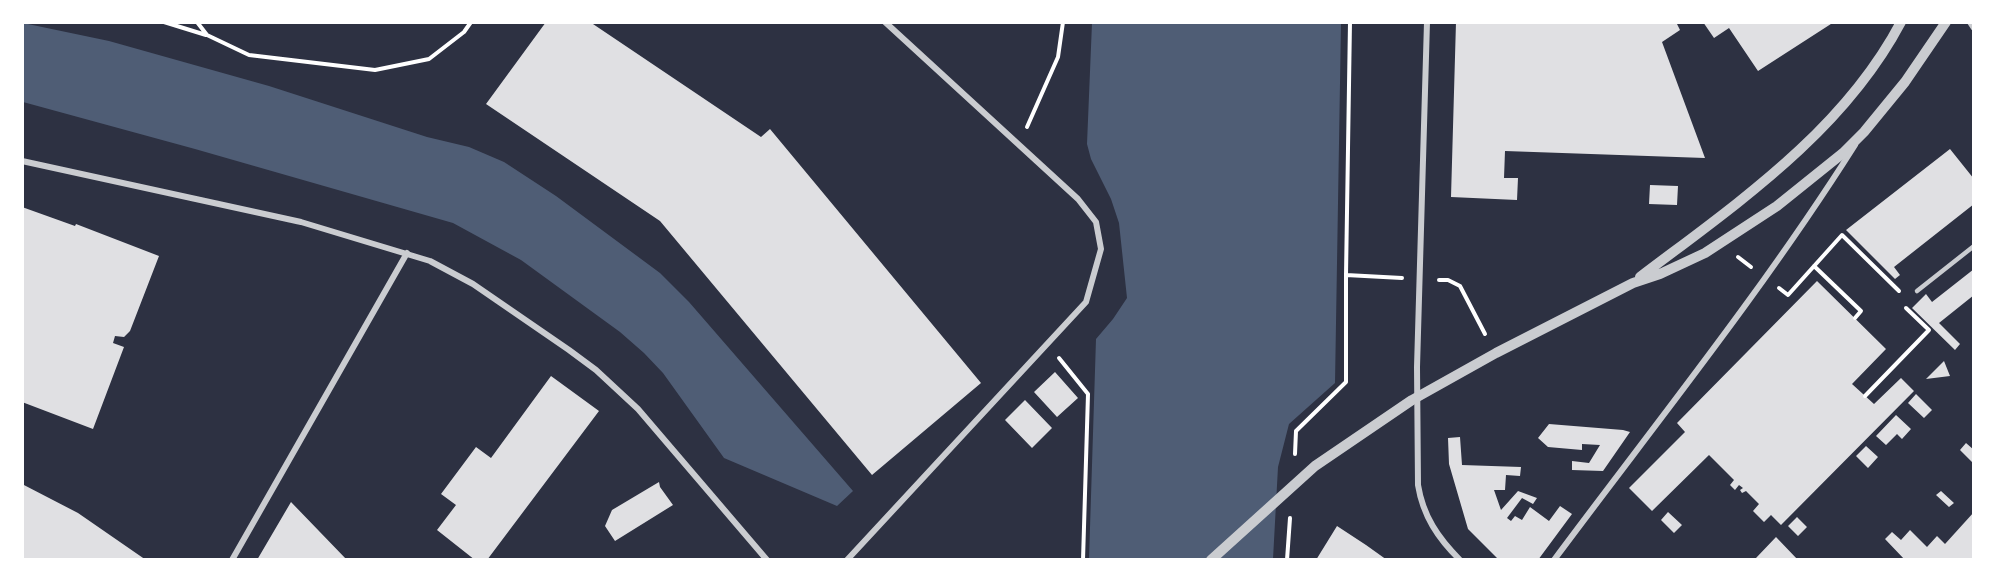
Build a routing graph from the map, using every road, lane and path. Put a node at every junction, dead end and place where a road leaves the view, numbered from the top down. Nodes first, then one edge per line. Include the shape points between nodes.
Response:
1 (164, 22) edge
2 (197, 22) edge
3 (471, 22) edge
4 (885, 22) edge
5 (1063, 22) edge
6 (1350, 22) edge
7 (1427, 22) edge
8 (1901, 22) edge
9 (1946, 22) edge
10 (1970, 22) edge
11 (1974, 28) edge
12 (207, 35) junction
13 (1864, 132) junction
14 (1018, 144) junction
15 (22, 161) edge
16 (1722, 243) junction
17 (1974, 246) edge
18 (407, 253) junction
19 (1814, 266) junction
20 (1346, 275) junction
21 (1384, 278) dead end
22 (1765, 278) junction
23 (1448, 280) dead end
24 (1633, 283) junction
25 (1917, 291) dead end
26 (1900, 292) dead end
27 (1909, 300) dead end
28 (1855, 318) dead end
29 (1048, 343) junction
30 (1496, 352) junction
31 (1865, 396) dead end
32 (1295, 455) dead end
33 (1290, 513) dead end
34 (232, 560) edge
35 (767, 560) edge
36 (847, 560) edge
37 (1083, 560) edge
38 (1210, 560) edge
39 (1287, 560) edge
40 (1460, 560) edge
41 (1554, 560) edge

1 - 12 path
2 - 12 path
3 - 12 path via 429,59 375,70 249,55
4 - 14 street
5 - 14 path via 1058,57
6 - 20 path
7 - 40 street via 1417,367 1418,485 1427,516 1443,543
8 - 24 street via 1849,98 1781,168
9 - 13 street
10 - 11 street
13 - 16 street via 1785,200
13 - 22 street
14 - 29 street via 1078,199 1096,222 1101,249 1086,302
15 - 18 street via 301,222
16 - 22 path
16 - 24 street via 1682,265
17 - 25 lane
18 - 34 street
18 - 35 street via 473,284 596,370 638,410
19 - 22 path via 1788,295
19 - 26 path via 1842,235
19 - 28 path via 1862,311
20 - 21 path
20 - 32 path via 1346,382 1296,431
22 - 41 street
23 - 30 path via 1461,286
24 - 30 street
27 - 31 path via 1904,306 1929,330
29 - 36 street
29 - 37 path via 1088,394
30 - 38 street via 1396,410 1315,466
33 - 39 path

